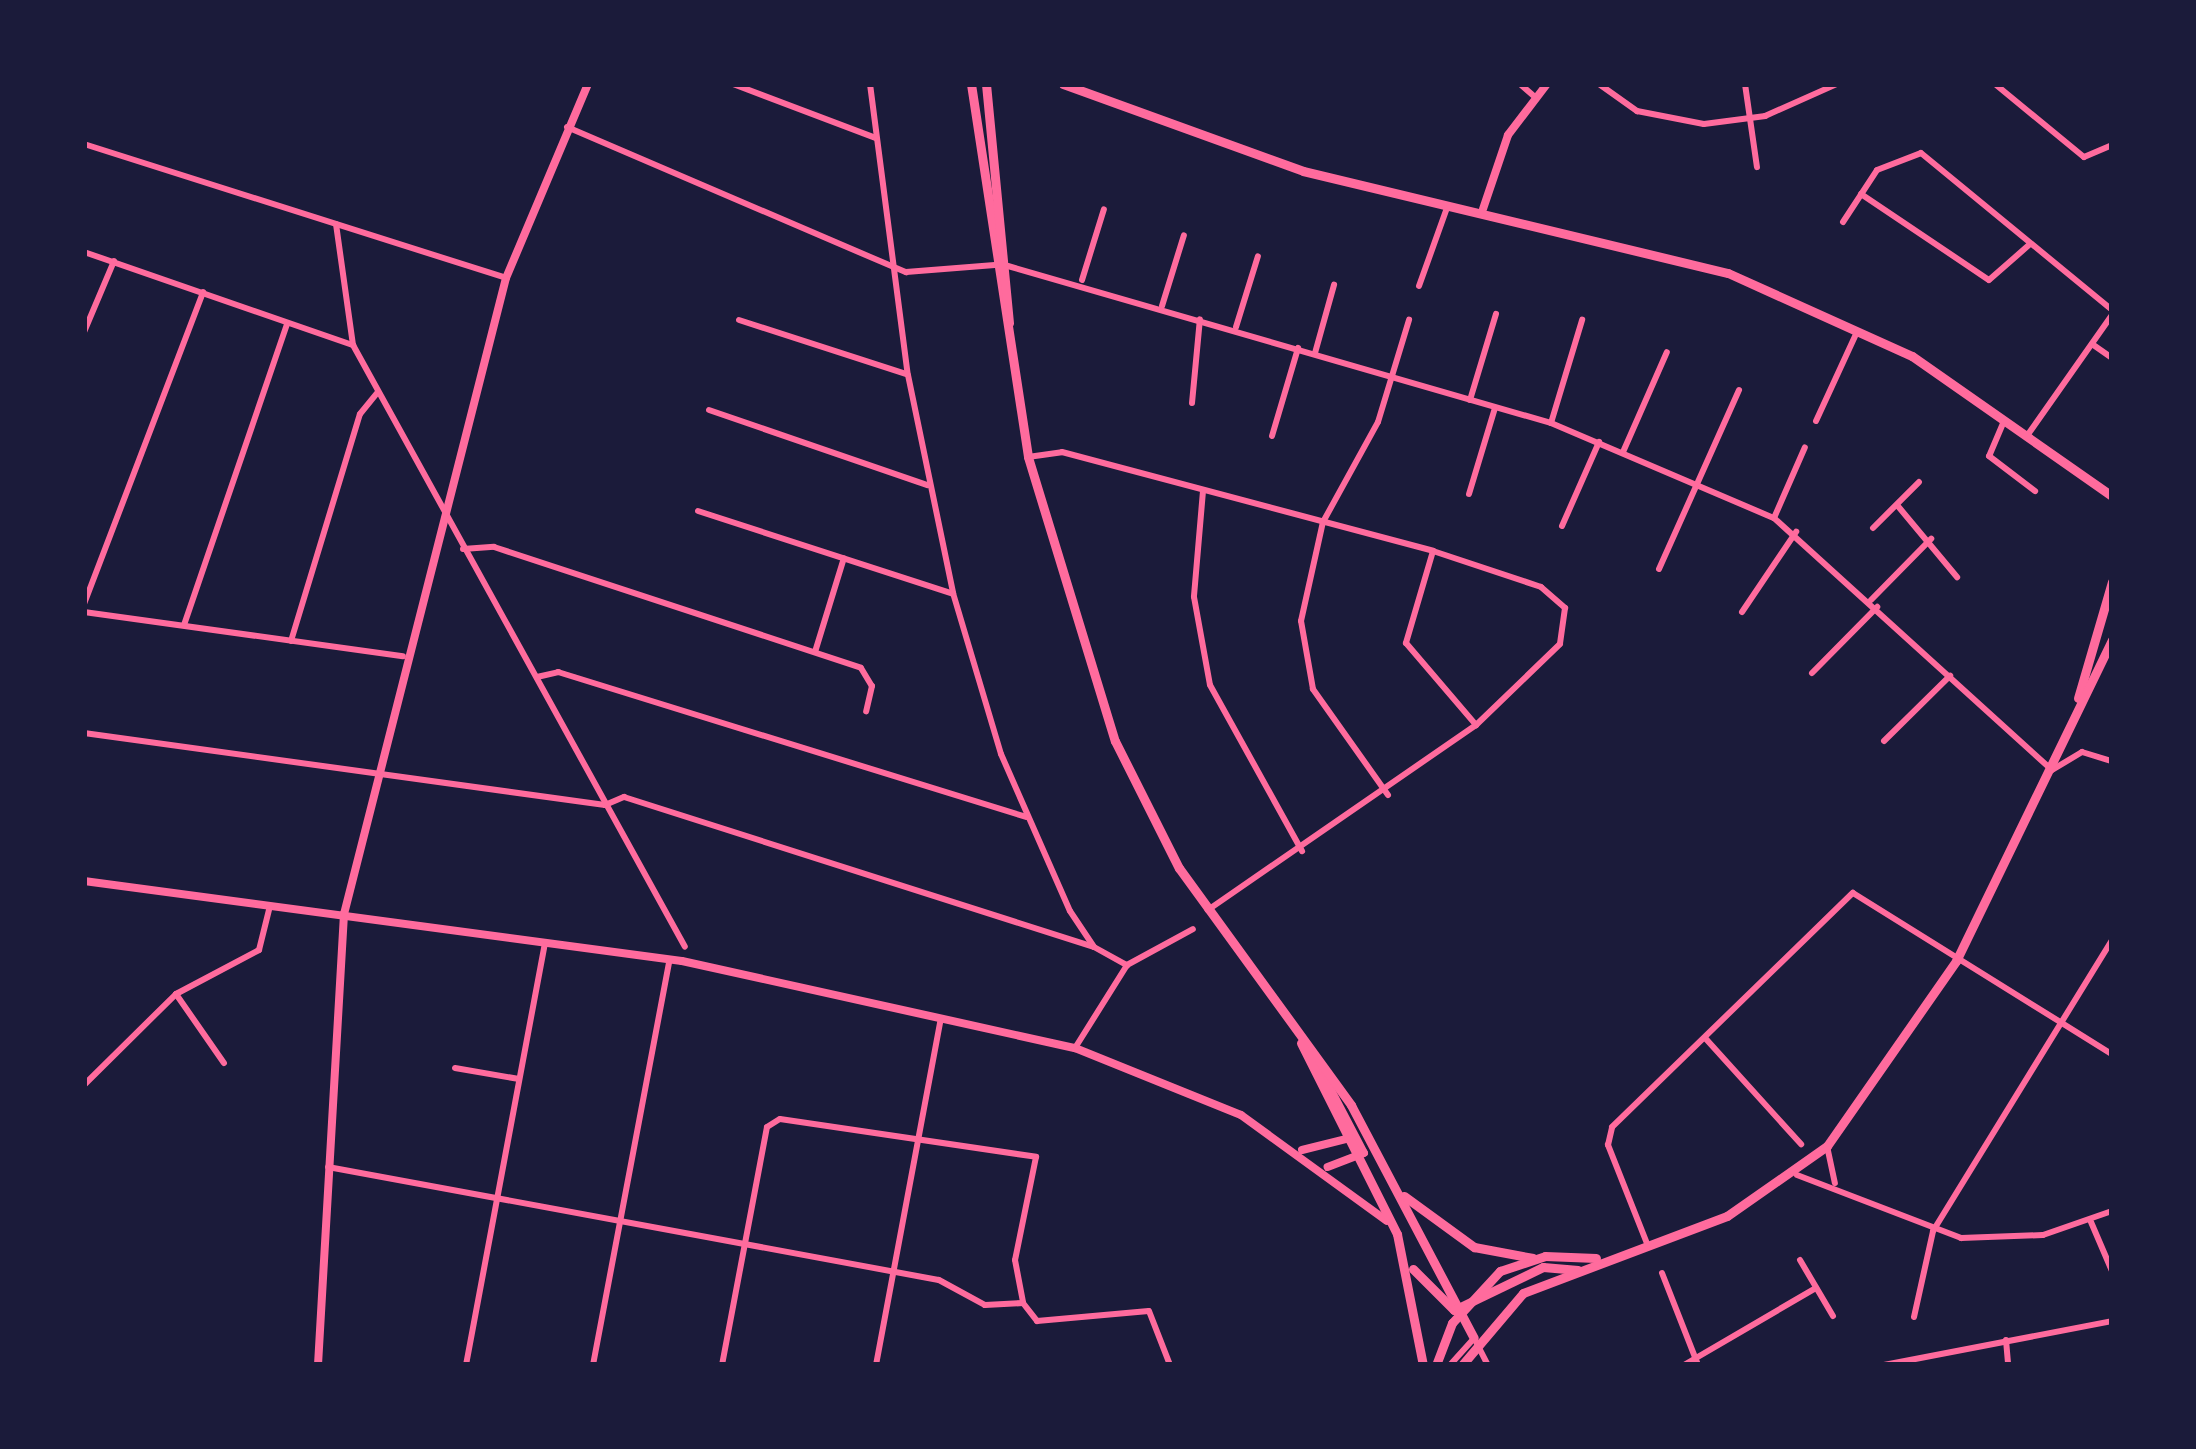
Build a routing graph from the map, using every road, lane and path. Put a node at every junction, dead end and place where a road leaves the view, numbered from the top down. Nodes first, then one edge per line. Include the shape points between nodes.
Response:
1 (588, 84) edge
2 (734, 84) edge
3 (870, 84) edge
4 (971, 84) edge
5 (986, 84) edge
6 (1520, 84) edge
7 (1547, 84) edge
8 (1599, 84) edge
9 (1745, 84) edge
10 (1837, 84) edge
11 (1995, 84) edge
12 (1064, 85) edge
13 (1536, 98) junction
14 (1751, 119) junction
15 (567, 127) junction
16 (878, 138) junction
17 (84, 144) edge
18 (2112, 145) edge
19 (1757, 166) dead end
20 (1861, 194) junction
21 (1449, 202) junction
22 (1104, 209) dead end
23 (1483, 209) junction
24 (1843, 222) dead end
25 (336, 224) junction
26 (1184, 235) dead end
27 (2029, 245) junction
28 (84, 252) edge
29 (1258, 256) dead end
30 (114, 261) junction
31 (995, 265) junction
32 (1008, 266) junction
33 (892, 267) junction
34 (506, 278) junction
35 (1082, 281) junction
36 (1334, 285) dead end
37 (1419, 286) dead end
38 (203, 292) junction
39 (1162, 306) junction
40 (2112, 313) edge
41 (1496, 314) dead end
42 (1200, 318) junction
43 (739, 320) dead end
44 (1408, 320) dead end
45 (1582, 320) dead end
46 (287, 324) junction
47 (1235, 328) junction
48 (1858, 329) junction
49 (84, 332) edge
50 (1008, 339) junction
51 (2092, 344) junction
52 (353, 345) junction
53 (1298, 348) junction
54 (1667, 352) dead end
55 (1315, 353) junction
56 (2112, 358) edge
57 (908, 375) junction
58 (1392, 376) junction
59 (1739, 390) dead end
60 (377, 393) junction
61 (1470, 400) junction
62 (1192, 403) dead end
63 (1495, 408) junction
64 (710, 410) dead end
65 (2006, 418) junction
66 (1816, 421) dead end
67 (1551, 424) junction
68 (2029, 434) junction
69 (1272, 436) dead end
70 (1599, 442) junction
71 (1805, 447) dead end
72 (1623, 452) junction
73 (1028, 457) junction
74 (1919, 482) dead end
75 (1696, 484) junction
76 (928, 485) junction
77 (1203, 491) junction
78 (2035, 491) dead end
79 (1469, 494) dead end
80 (2112, 496) edge
81 (1897, 505) junction
82 (698, 511) dead end
83 (442, 514) junction
84 (1774, 518) junction
85 (1323, 523) junction
86 (1562, 526) dead end
87 (1873, 528) dead end
88 (1796, 532) junction
89 (1931, 539) junction
90 (463, 549) junction
91 (1433, 551) junction
92 (844, 558) junction
93 (1659, 569) dead end
94 (1957, 577) dead end
95 (2112, 582) edge
96 (952, 593) junction
97 (1874, 603) junction
98 (84, 608) edge
99 (1742, 612) dead end
100 (184, 626) junction
101 (2112, 640) edge
102 (291, 641) junction
103 (814, 652) junction
104 (403, 656) junction
105 (1812, 673) dead end
106 (1951, 676) junction
107 (537, 677) junction
108 (866, 710) dead end
109 (1476, 725) junction
110 (2069, 726) junction
111 (84, 734) edge
112 (1884, 741) dead end
113 (2112, 760) edge
114 (2052, 770) junction
115 (376, 771) junction
116 (1388, 795) junction
117 (605, 805) junction
118 (1027, 817) junction
119 (1303, 851) junction
120 (84, 881) edge
121 (270, 906) junction
122 (1208, 910) junction
123 (344, 914) junction
124 (1193, 928) dead end
125 (2112, 940) edge
126 (545, 942) junction
127 (685, 946) dead end
128 (1094, 947) junction
129 (670, 959) junction
130 (1956, 961) junction
131 (1127, 965) junction
132 (176, 994) junction
133 (941, 1018) junction
134 (2061, 1024) junction
135 (1297, 1033) junction
136 (1706, 1039) junction
137 (1075, 1048) junction
138 (1311, 1051) junction
139 (2112, 1054) edge
140 (224, 1063) dead end
141 (454, 1068) dead end
142 (520, 1079) junction
143 (84, 1085) edge
144 (1352, 1138) junction
145 (1373, 1143) junction
146 (917, 1144) junction
147 (1801, 1144) dead end
148 (1827, 1146) junction
149 (1300, 1150) junction
150 (1360, 1160) junction
151 (328, 1167) junction
152 (1327, 1167) junction
153 (1797, 1174) junction
154 (1835, 1185) junction
155 (1400, 1192) junction
156 (497, 1197) junction
157 (2112, 1211) edge
158 (621, 1220) junction
159 (2091, 1222) junction
160 (1933, 1232) junction
161 (1397, 1234) junction
162 (745, 1242) junction
163 (1648, 1247) junction
164 (1533, 1258) junction
165 (1601, 1259) junction
166 (1406, 1260) junction
167 (1800, 1260) dead end
168 (1577, 1270) junction
169 (892, 1271) junction
170 (2112, 1271) edge
171 (1662, 1274) dead end
172 (1816, 1288) junction
173 (1023, 1303) junction
174 (1461, 1310) junction
175 (1833, 1316) dead end
176 (1914, 1317) dead end
177 (2112, 1321) edge
178 (1474, 1338) junction
179 (2006, 1340) junction
180 (1909, 1355) junction
181 (1697, 1363) edge
182 (318, 1365) edge
183 (466, 1365) edge
184 (593, 1365) edge
185 (722, 1365) edge
186 (876, 1365) edge
187 (1170, 1365) edge
188 (1423, 1365) edge
189 (1436, 1365) edge
190 (1450, 1365) edge
191 (1462, 1365) edge
192 (1488, 1365) edge
193 (1684, 1365) edge
194 (1884, 1365) edge
195 (1910, 1365) edge
196 (2008, 1365) edge

1 - 15 main road
2 - 16 street
3 - 16 street
4 - 31 main road
5 - 32 main road
6 - 13 street
7 - 13 main road
8 - 14 street via 1662,118
9 - 14 street
10 - 14 street
11 - 18 street via 2084,157
12 - 21 main road via 1223,147
13 - 23 main road via 1508,135
14 - 19 street
15 - 33 street
15 - 34 main road
16 - 33 street
17 - 25 street
20 - 24 street
20 - 27 street via 1989,280
20 - 27 street via 1877,170 1921,153 2025,230
21 - 23 main road
21 - 37 street
22 - 35 street
23 - 48 main road via 1728,273
25 - 34 street
25 - 52 street
26 - 39 street
27 - 40 street
28 - 30 street
29 - 47 street
30 - 38 street
30 - 49 street
31 - 33 street
31 - 50 main road
32 - 35 street
32 - 50 main road
33 - 57 street
34 - 83 main road
35 - 39 street
36 - 55 street
38 - 46 street
38 - 98 street
39 - 42 street
40 - 51 street
41 - 61 street
42 - 47 street
42 - 62 street
43 - 57 street
44 - 58 street
45 - 67 street
46 - 52 street
46 - 100 street
47 - 53 street
48 - 65 main road
48 - 66 street
50 - 73 main road
51 - 56 street
51 - 68 street
52 - 60 street
53 - 55 street
53 - 69 street
54 - 72 street
55 - 58 street
57 - 76 street
58 - 61 street
58 - 85 street
59 - 75 street
60 - 83 street
60 - 102 street via 360,414
61 - 63 street
63 - 67 street
63 - 79 street
64 - 76 street
65 - 68 main road
65 - 78 street via 1989,456
67 - 70 street
68 - 80 main road
70 - 72 street
70 - 86 street
71 - 84 street
72 - 75 street
73 - 77 street via 1062,452
73 - 122 main road via 1115,741
74 - 81 street
75 - 84 street
75 - 93 street
76 - 96 street
77 - 85 street
77 - 119 street via 1194,597 1210,685
81 - 87 street
81 - 89 street
82 - 92 street
83 - 90 street
83 - 104 main road
84 - 88 street
85 - 91 street
85 - 116 street via 1301,621 1307,670
88 - 97 street
88 - 99 street
89 - 94 street
89 - 97 street
90 - 103 street via 494,547
90 - 107 street
91 - 109 street via 1406,643
91 - 109 street via 1550,591 1568,620 1561,644
92 - 96 street
92 - 103 street
95 - 110 main road
96 - 118 street
97 - 105 street
97 - 106 street
98 - 100 street
100 - 102 street
101 - 110 main road
102 - 104 street
103 - 108 street via 861,668 872,686
104 - 115 main road
106 - 112 street
106 - 114 street
107 - 117 street
107 - 118 street via 558,672
109 - 116 street
110 - 114 main road
111 - 115 street
113 - 114 street via 2082,752
114 - 130 main road
115 - 117 street
115 - 123 main road
116 - 119 street
117 - 127 street
117 - 128 street via 624,797
118 - 128 street
119 - 122 street
120 - 121 main road
121 - 123 main road
121 - 132 street via 259,950
122 - 135 main road
123 - 126 main road
123 - 151 main road
124 - 131 street
125 - 134 street
126 - 129 main road
126 - 142 street
128 - 131 street
129 - 133 main road
129 - 158 street
130 - 134 street
130 - 136 street via 1853,893
130 - 148 main road
131 - 137 street
132 - 140 street
132 - 143 street
133 - 137 main road
133 - 146 street
134 - 139 street
134 - 160 street
135 - 138 main road
135 - 144 main road
136 - 147 street
136 - 163 street via 1610,1137
137 - 149 main road
138 - 144 main road
138 - 145 main road
141 - 142 street
142 - 156 street
144 - 145 main road
144 - 149 main road
144 - 150 main road
145 - 155 main road
146 - 162 street via 779,1119 766,1127
146 - 169 street
146 - 173 street via 1036,1156 1015,1260
148 - 153 main road
148 - 154 street
149 - 152 main road
150 - 152 main road
150 - 161 main road
151 - 156 street
151 - 182 main road
152 - 161 main road
153 - 154 street
153 - 163 main road
154 - 160 street
155 - 164 main road via 1474,1247
155 - 174 main road
156 - 158 street
156 - 183 street
157 - 159 street
158 - 162 street
158 - 184 street
159 - 160 street via 2020,1239
159 - 170 street
160 - 176 street
161 - 166 main road
162 - 169 street
162 - 185 street
163 - 165 main road
164 - 165 main road
164 - 174 main road via 1499,1271
165 - 168 main road
166 - 174 main road via 1443,1305
166 - 188 main road
167 - 172 street
168 - 174 main road via 1538,1268
168 - 178 main road via 1511,1301
169 - 173 street via 985,1305
169 - 186 street
171 - 181 street
172 - 175 street
172 - 181 street
173 - 187 street via 1033,1320 1148,1310
174 - 178 main road
174 - 189 main road
177 - 179 street
178 - 190 street
178 - 191 main road
178 - 192 street
179 - 180 street
179 - 196 street
180 - 194 street
180 - 195 street
181 - 193 street

